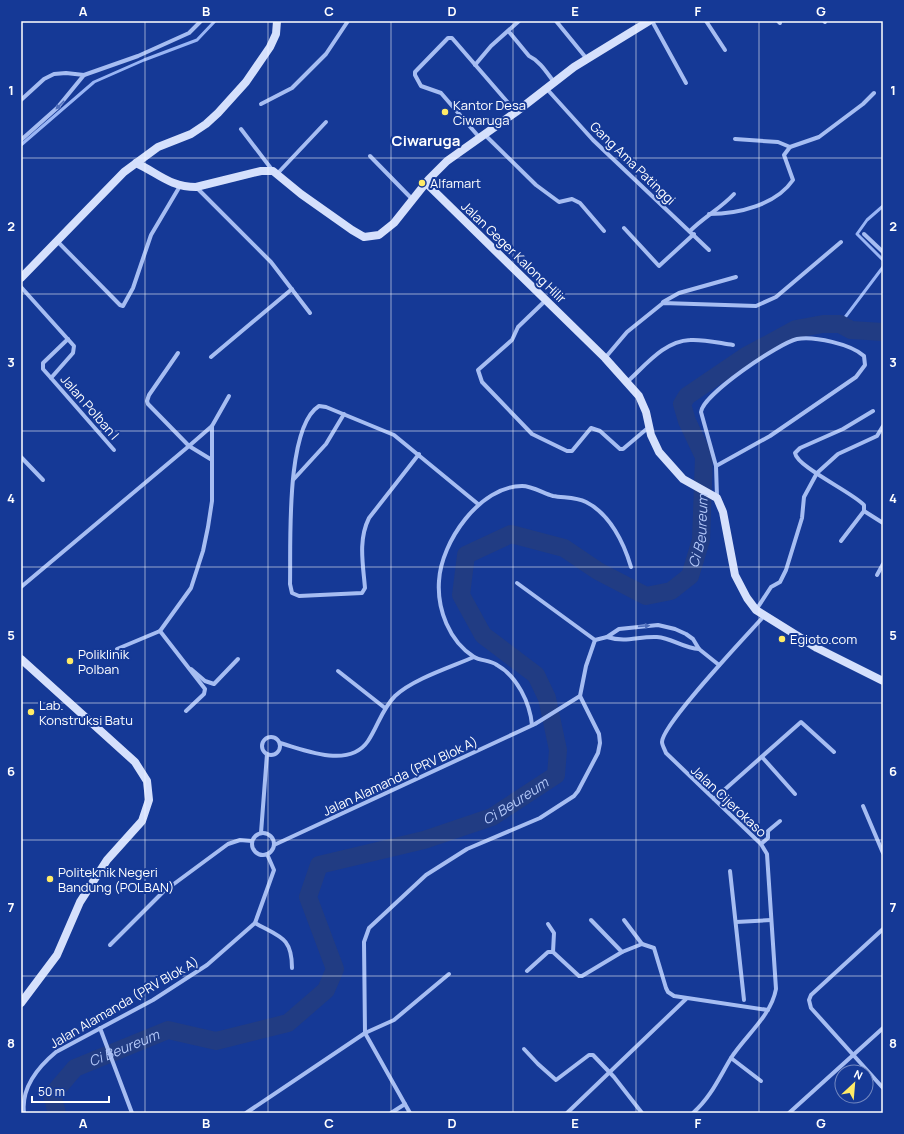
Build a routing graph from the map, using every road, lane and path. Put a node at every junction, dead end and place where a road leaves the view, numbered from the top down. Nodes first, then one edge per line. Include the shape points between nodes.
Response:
1 (201, 21) edge
2 (277, 21) edge
3 (348, 21) edge
4 (519, 21) edge
5 (556, 21) edge
6 (651, 21) edge
7 (706, 21) edge
8 (510, 32) dead end
9 (725, 50) dead end
10 (586, 59) junction
11 (475, 65) junction
12 (84, 75) junction
13 (554, 82) junction
14 (686, 83) dead end
15 (546, 88) junction
16 (874, 93) dead end
17 (21, 100) edge
18 (260, 104) dead end
19 (516, 112) junction
20 (326, 122) dead end
21 (241, 129) dead end
22 (482, 136) junction
23 (735, 139) dead end
24 (21, 140) edge
25 (790, 147) junction
26 (370, 156) dead end
27 (136, 163) junction
28 (275, 173) junction
29 (426, 183) junction
30 (180, 186) junction
31 (196, 187) junction
32 (734, 194) dead end
33 (414, 200) junction
34 (709, 214) junction
35 (624, 228) dead end
36 (604, 231) dead end
37 (690, 231) junction
38 (694, 234) junction
39 (864, 234) dead end
40 (57, 241) junction
41 (841, 242) dead end
42 (709, 250) dead end
43 (883, 252) edge
44 (736, 277) dead end
45 (21, 278) edge
46 (21, 287) edge
47 (292, 289) junction
48 (546, 300) junction
49 (663, 303) junction
50 (310, 313) dead end
51 (68, 339) junction
52 (732, 345) dead end
53 (178, 353) dead end
54 (211, 356) dead end
55 (605, 358) junction
56 (51, 378) junction
57 (627, 382) junction
58 (229, 396) dead end
59 (874, 411) dead end
60 (344, 414) junction
61 (212, 426) junction
62 (883, 426) edge
63 (649, 428) junction
64 (189, 446) junction
65 (114, 450) dead end
66 (419, 454) junction
67 (21, 457) edge
68 (212, 460) junction
69 (716, 466) junction
70 (817, 473) junction
71 (43, 480) dead end
72 (293, 481) junction
73 (717, 498) junction
74 (478, 504) junction
75 (864, 511) junction
76 (883, 523) edge
77 (841, 542) dead end
78 (883, 564) edge
79 (631, 568) dead end
80 (877, 575) dead end
81 (517, 583) dead end
82 (21, 587) edge
83 (756, 610) junction
84 (764, 616) junction
85 (160, 631) junction
86 (607, 637) junction
87 (595, 640) junction
88 (117, 649) dead end
89 (699, 649) junction
90 (474, 657) junction
91 (21, 659) edge
92 (238, 659) dead end
93 (719, 665) junction
94 (190, 668) junction
95 (338, 671) dead end
96 (883, 681) edge
97 (580, 696) junction
98 (385, 708) junction
99 (186, 711) dead end
100 (533, 725) junction
101 (280, 743) junction
102 (834, 752) dead end
103 (266, 754) junction
104 (762, 757) junction
105 (795, 794) dead end
106 (714, 799) junction
107 (863, 806) dead end
108 (780, 821) dead end
109 (261, 833) junction
110 (252, 841) junction
111 (761, 844) junction
112 (274, 846) junction
113 (883, 853) edge
114 (267, 854) junction
115 (730, 870) dead end
116 (591, 920) dead end
117 (624, 920) dead end
118 (771, 920) junction
119 (736, 922) junction
120 (255, 923) junction
121 (548, 924) dead end
122 (883, 929) edge
123 (642, 944) junction
124 (110, 946) dead end
125 (553, 952) junction
126 (622, 952) junction
127 (292, 968) dead end
128 (527, 971) dead end
129 (449, 974) dead end
130 (686, 999) junction
131 (744, 1000) dead end
132 (21, 1002) edge
133 (768, 1010) junction
134 (100, 1028) junction
135 (883, 1028) edge
136 (365, 1033) junction
137 (524, 1049) dead end
138 (853, 1055) junction
139 (731, 1058) junction
140 (609, 1072) junction
141 (761, 1081) dead end
142 (883, 1088) edge
143 (404, 1104) junction
144 (792, 1112) edge
145 (24, 1113) edge
146 (132, 1113) edge
147 (246, 1113) edge
148 (391, 1113) edge
149 (410, 1113) edge
150 (567, 1113) edge
151 (642, 1113) edge
152 (693, 1113) edge

1 - 12 street via 189,33 165,45
2 - 27 street via 276,34 270,47 246,82 218,113 191,134 158,147
3 - 18 street via 326,54 292,88
4 - 11 street via 491,46
5 - 10 street
6 - 10 street
6 - 14 street
7 - 9 street
8 - 13 street
10 - 13 street
11 - 19 street
11 - 22 street via 449,37 414,73 421,86 442,93
12 - 17 street via 54,74 44,79
12 -> 24 street via 57,108
13 - 15 street
15 - 19 street
15 - 37 street, Gang Ama Patinggi via 593,140
16 - 25 street via 819,137
19 - 22 street
20 - 28 street
21 - 28 street
22 - 29 street via 447,161
22 - 36 street via 559,202 572,199 580,203
23 - 25 street via 778,142
25 - 34 street via 784,155 793,180 771,200 752,209
26 - 33 street
27 - 30 street via 164,180
27 - 40 street via 107,188
28 - 31 street via 261,171
28 - 33 street via 364,237 374,237 383,233
29 - 33 street
29 - 48 street, Jalan Geger Kalong Hilir
30 - 31 street
30 - 40 street via 151,235 133,288 123,306
31 - 47 street via 271,262
32 - 34 street
34 - 37 street
35 - 38 street via 659,266
37 - 38 street, Gang Ama Patinggi
38 - 42 street, Gang Ama Patinggi
39 - 43 street
40 - 45 street
41 - 49 street via 776,297 756,306
44 - 49 street via 679,293
46 - 51 street
47 - 50 street
47 - 54 street
48 - 55 street, Jalan Geger Kalong Hilir
48 - 63 street via 518,327 512,340 478,370 482,382 532,434 567,451 575,449 591,428 600,430 623,449
49 - 55 street via 628,332
51 - 56 street, Jalan Polban I via 74,346 74,351
51 - 56 street, Jalan Polban I via 43,363 43,369
52 - 57 street via 690,340 678,342 666,347
53 - 64 street via 147,401
55 - 57 street, Jalan Geger Kalong Hilir
56 - 65 street, Jalan Polban I
57 - 63 street, Jalan Geger Kalong Hilir via 643,403
58 - 61 street
59 - 70 street via 859,421 797,450 796,457
60 - 66 street via 394,436
60 - 72 street via 326,444
60 - 72 street via 322,406 314,410 299,439
61 - 64 street
61 - 68 street
62 - 70 street via 876,436 838,454
63 - 73 street, Jalan Geger Kalong Hilir via 659,452 676,473
64 - 68 street
64 - 82 street
66 - 72 street via 369,518 364,529 362,547 365,588 362,593 299,596 292,593 290,584
66 - 74 street
67 - 71 street
68 - 85 street via 212,501 203,551 191,588
69 - 69 street via 701,409 704,403 733,378 761,358 796,340 808,338 844,345 864,356 865,365 856,376 770,436
69 - 73 street
70 - 75 street via 860,501
70 - 83 street via 804,497 802,518 786,570 780,582 771,587
73 - 83 street via 723,512 736,575
74 - 79 street via 507,488 523,486 552,496 586,502 614,528
74 - 90 street via 459,527 444,555 439,580 440,605 450,631
75 - 76 street
75 - 77 street
78 - 80 street
81 - 87 street
83 - 84 street
84 - 93 street, Jalan Cijerokaso
84 - 96 street via 817,648
85 - 88 street
85 - 94 street
86 - 87 street
86 - 89 street via 620,641 657,637 672,640 687,648
86 -> 89 street via 619,630 658,625 686,634 693,639
87 - 97 street
89 - 93 street
90 - 98 street via 415,683 396,695
90 - 100 street via 496,664 506,671 522,693
91 - 132 street via 135,762 147,781 148,800 142,821 106,860 80,902 57,955
92 - 94 street via 214,684 205,681
93 - 106 street, Jalan Cijerokaso via 675,718 662,741 666,753
94 - 99 street via 206,691
95 - 98 street
97 - 100 street, Jalan Alamanda (PRV Blok A)
97 - 136 street via 599,734 600,743 598,753 574,796 540,818 467,848 426,875 367,931 364,942
98 - 101 street via 368,741 343,756 323,755
100 - 112 street, Jalan Alamanda (PRV Blok A)
101 - 103 street via 278,751 271,755
101 - 103 street via 274,737 264,740 262,748
102 - 104 street via 800,722
103 - 109 street
104 - 105 street
104 - 106 street
106 - 111 street, Jalan Cijerokaso
107 - 113 street
108 - 111 street via 768,831 768,838
109 - 110 street
109 - 112 street via 271,836
110 - 114 street via 256,852
110 - 124 street via 240,840 228,844 163,892
111 - 118 street, Jalan Cijerokaso via 767,854
112 - 114 street
114 - 120 street, Jalan Alamanda (PRV Blok A) via 274,870
115 - 119 street
116 - 126 street
117 - 123 street
118 - 119 street
118 - 133 street, Jalan Cijerokaso via 776,989
119 - 131 street
120 - 127 street via 288,943 292,954
120 - 134 street, Jalan Alamanda (PRV Blok A) via 207,965 153,1000
121 - 125 street via 554,933
122 - 138 street via 834,972 809,1000 811,1008
123 - 126 street
123 - 130 street via 654,948 668,992
125 - 126 street via 580,976
125 - 128 street via 548,952
129 - 136 street via 394,1020
130 - 133 street
130 - 140 street
133 - 139 street, Jalan Cijerokaso
134 - 145 street, Jalan Alamanda (PRV Blok A) via 46,1060 26,1091
134 - 146 street
135 - 138 street
136 - 143 street
136 - 147 street
137 - 140 street via 556,1080 590,1054 594,1055
138 - 142 street
138 - 144 street
139 - 141 street
139 - 152 street, Jalan Cijerokaso via 710,1095
140 - 150 street
140 - 151 street
143 - 148 street
143 - 149 street

